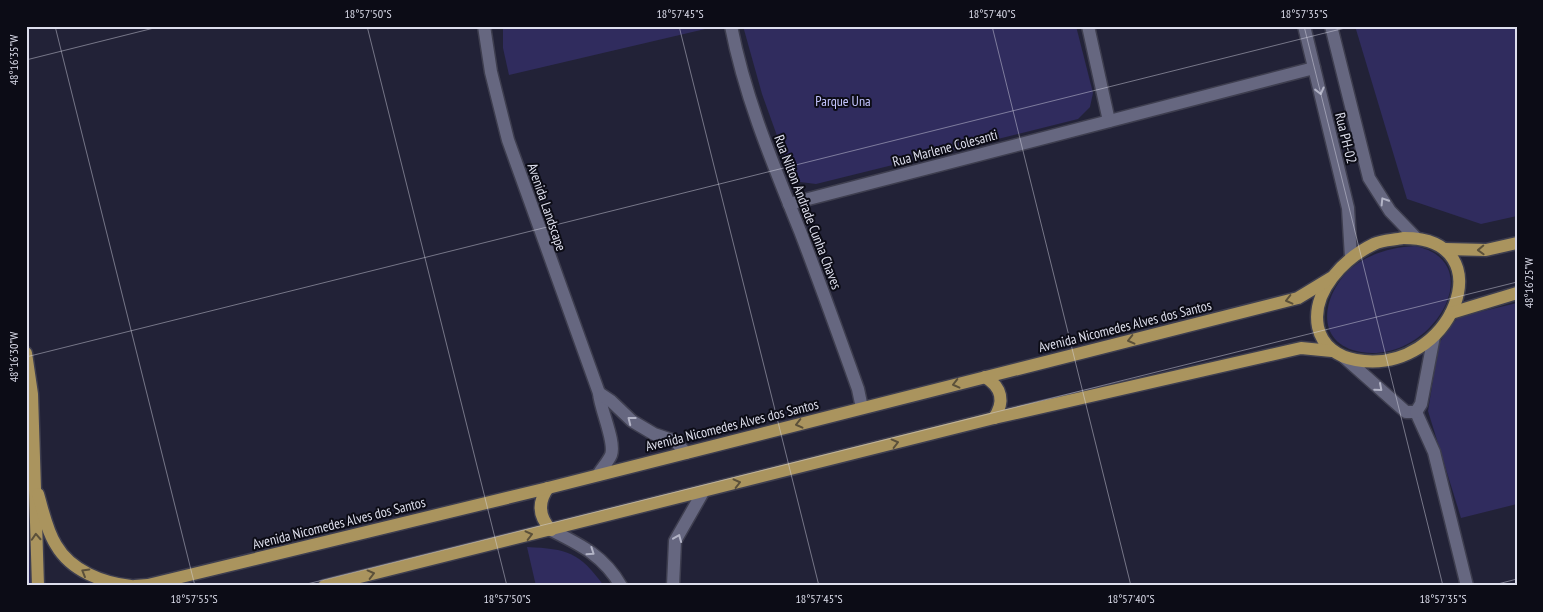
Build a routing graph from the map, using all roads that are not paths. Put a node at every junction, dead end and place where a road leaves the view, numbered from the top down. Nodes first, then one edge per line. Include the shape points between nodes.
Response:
1 (484, 26) edge
2 (731, 26) edge
3 (1088, 26) edge
4 (1304, 26) edge
5 (1330, 26) edge
6 (1314, 68) junction
7 (1109, 120) junction
8 (789, 204) junction
9 (1416, 238) junction
10 (1517, 243) edge
11 (1446, 249) junction
12 (1351, 257) junction
13 (1331, 278) junction
14 (1517, 293) edge
15 (1451, 313) junction
16 (1434, 336) junction
17 (1332, 351) junction
18 (26, 353) edge
19 (1345, 358) junction
20 (28, 374) edge
21 (985, 377) junction
22 (599, 393) junction
23 (862, 408) junction
24 (1416, 412) junction
25 (994, 418) junction
26 (686, 453) junction
27 (598, 475) junction
28 (34, 479) junction
29 (548, 488) junction
30 (703, 492) junction
31 (551, 530) junction
32 (38, 586) edge
33 (131, 586) edge
34 (135, 586) edge
35 (324, 586) edge
36 (621, 586) edge
37 (673, 586) edge
38 (1467, 586) edge

1 - 22 street, Avenida Landscape via 491,72 508,140
2 - 8 street, Rua Nilton Andrade Cunha Chaves via 742,76
3 - 7 street
4 - 6 street, Rua PH-02
9 -> 5 street, Rua PH-02 via 1390,211 1369,178
6 - 7 street, Rua Marlene Colesanti
6 -> 12 street, Rua PH-02 via 1348,208
7 - 8 street, Rua Marlene Colesanti
8 - 23 street, Rua Nilton Andrade Cunha Chaves via 858,389
9 - 11 main road via 1432,241
9 - 12 main road via 1376,243
10 -> 11 main road via 1486,250
11 - 15 main road via 1458,272 1460,286
12 - 13 main road
13 - 17 main road via 1317,314 1318,328
13 -> 21 main road, Avenida Nicomedes Alves dos Santos via 1298,298
14 - 15 main road
15 - 16 main road
16 - 19 main road via 1424,346 1399,359 1372,363
16 - 24 street via 1421,404
17 - 19 main road
17 - 25 main road via 1300,348
18 - 20 main road
19 -> 24 street via 1406,412
20 - 28 main road
21 -> 23 main road, Avenida Nicomedes Alves dos Santos
21 - 25 main road via 992,381 1000,394 999,411
26 -> 22 street via 675,441 654,434 632,421
22 - 27 street, Avenida Landscape via 612,453
23 -> 26 main road, Avenida Nicomedes Alves dos Santos
24 - 38 street via 1434,452
30 -> 25 main road
26 - 27 main road, Avenida Nicomedes Alves dos Santos
27 - 29 main road, Avenida Nicomedes Alves dos Santos
32 -> 28 main road
33 -> 28 main road via 96,578 79,569 61,553 49,530
29 - 31 main road via 542,496 541,514
29 - 34 main road, Avenida Nicomedes Alves dos Santos
30 - 31 main road
37 -> 30 street via 675,541
35 -> 31 main road
31 -> 36 street via 605,562

